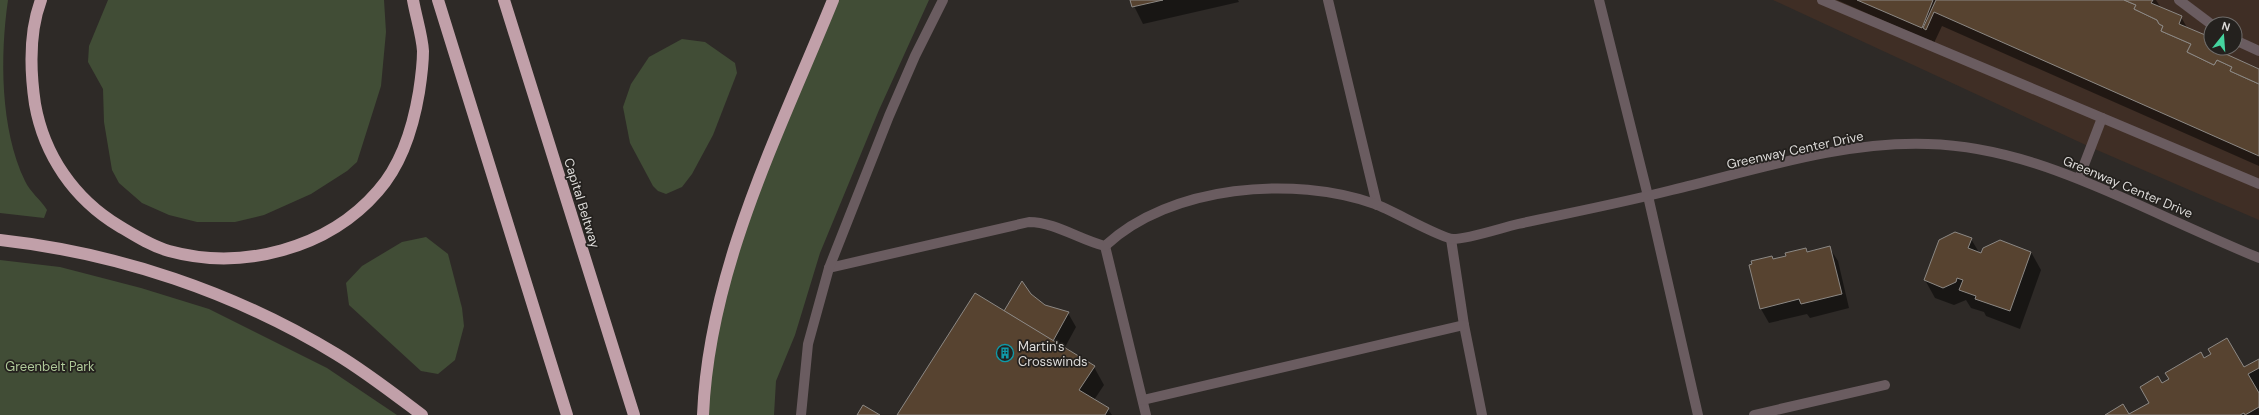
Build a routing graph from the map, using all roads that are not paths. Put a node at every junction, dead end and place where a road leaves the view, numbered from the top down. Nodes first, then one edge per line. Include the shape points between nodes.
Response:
1 (41, 0) edge
2 (413, 0) edge
3 (438, 0) edge
4 (504, 0) edge
5 (833, 0) edge
6 (943, 0) edge
7 (1328, 0) edge
8 (1599, 0) edge
9 (1822, 0) edge
10 (2180, 0) edge
11 (2203, 18) edge
12 (2243, 44) edge
13 (2259, 51) edge
14 (2102, 118) junction
15 (2079, 178) junction
16 (2259, 184) edge
17 (1648, 196) junction
18 (1377, 205) junction
19 (1451, 239) junction
20 (0, 240) edge
21 (1105, 246) junction
22 (2259, 258) edge
23 (829, 268) junction
24 (1464, 325) junction
25 (1885, 385) dead end
26 (1143, 400) junction
27 (422, 415) edge
28 (567, 415) edge
29 (634, 415) edge
30 (703, 415) edge
31 (801, 415) edge
32 (1146, 415) edge
33 (1482, 415) edge
34 (1698, 415) edge
35 (1754, 415) edge

1 - 2 highway via 33,39 31,79 37,115 47,146 63,176 84,199 136,237 168,250 204,257 236,258 271,254 330,230 378,192 392,171 412,128 422,76 423,51
3 - 28 highway
4 - 29 highway, Capital Beltway
5 - 30 highway via 741,230 717,318
6 - 23 street via 889,116
7 - 18 street
8 - 17 street
9 - 14 street
10 - 11 street
12 - 13 street
14 - 15 street
14 - 16 street
15 - 17 street, Greenway Center Drive via 1998,152 1950,145 1903,144 1821,155
15 - 22 street, Greenway Center Drive
17 - 19 street, Greenway Center Drive
17 - 34 street
18 - 19 street
18 - 21 street via 1352,197 1302,188 1266,188 1216,195 1192,200 1144,219 1121,232
19 - 24 street
20 - 27 highway via 30,243 108,259 214,293 290,327 379,382
21 - 23 street via 1047,225 1029,222
21 - 26 street
23 - 31 street via 808,344
24 - 26 street
24 - 33 street
25 - 35 street
26 - 32 street

